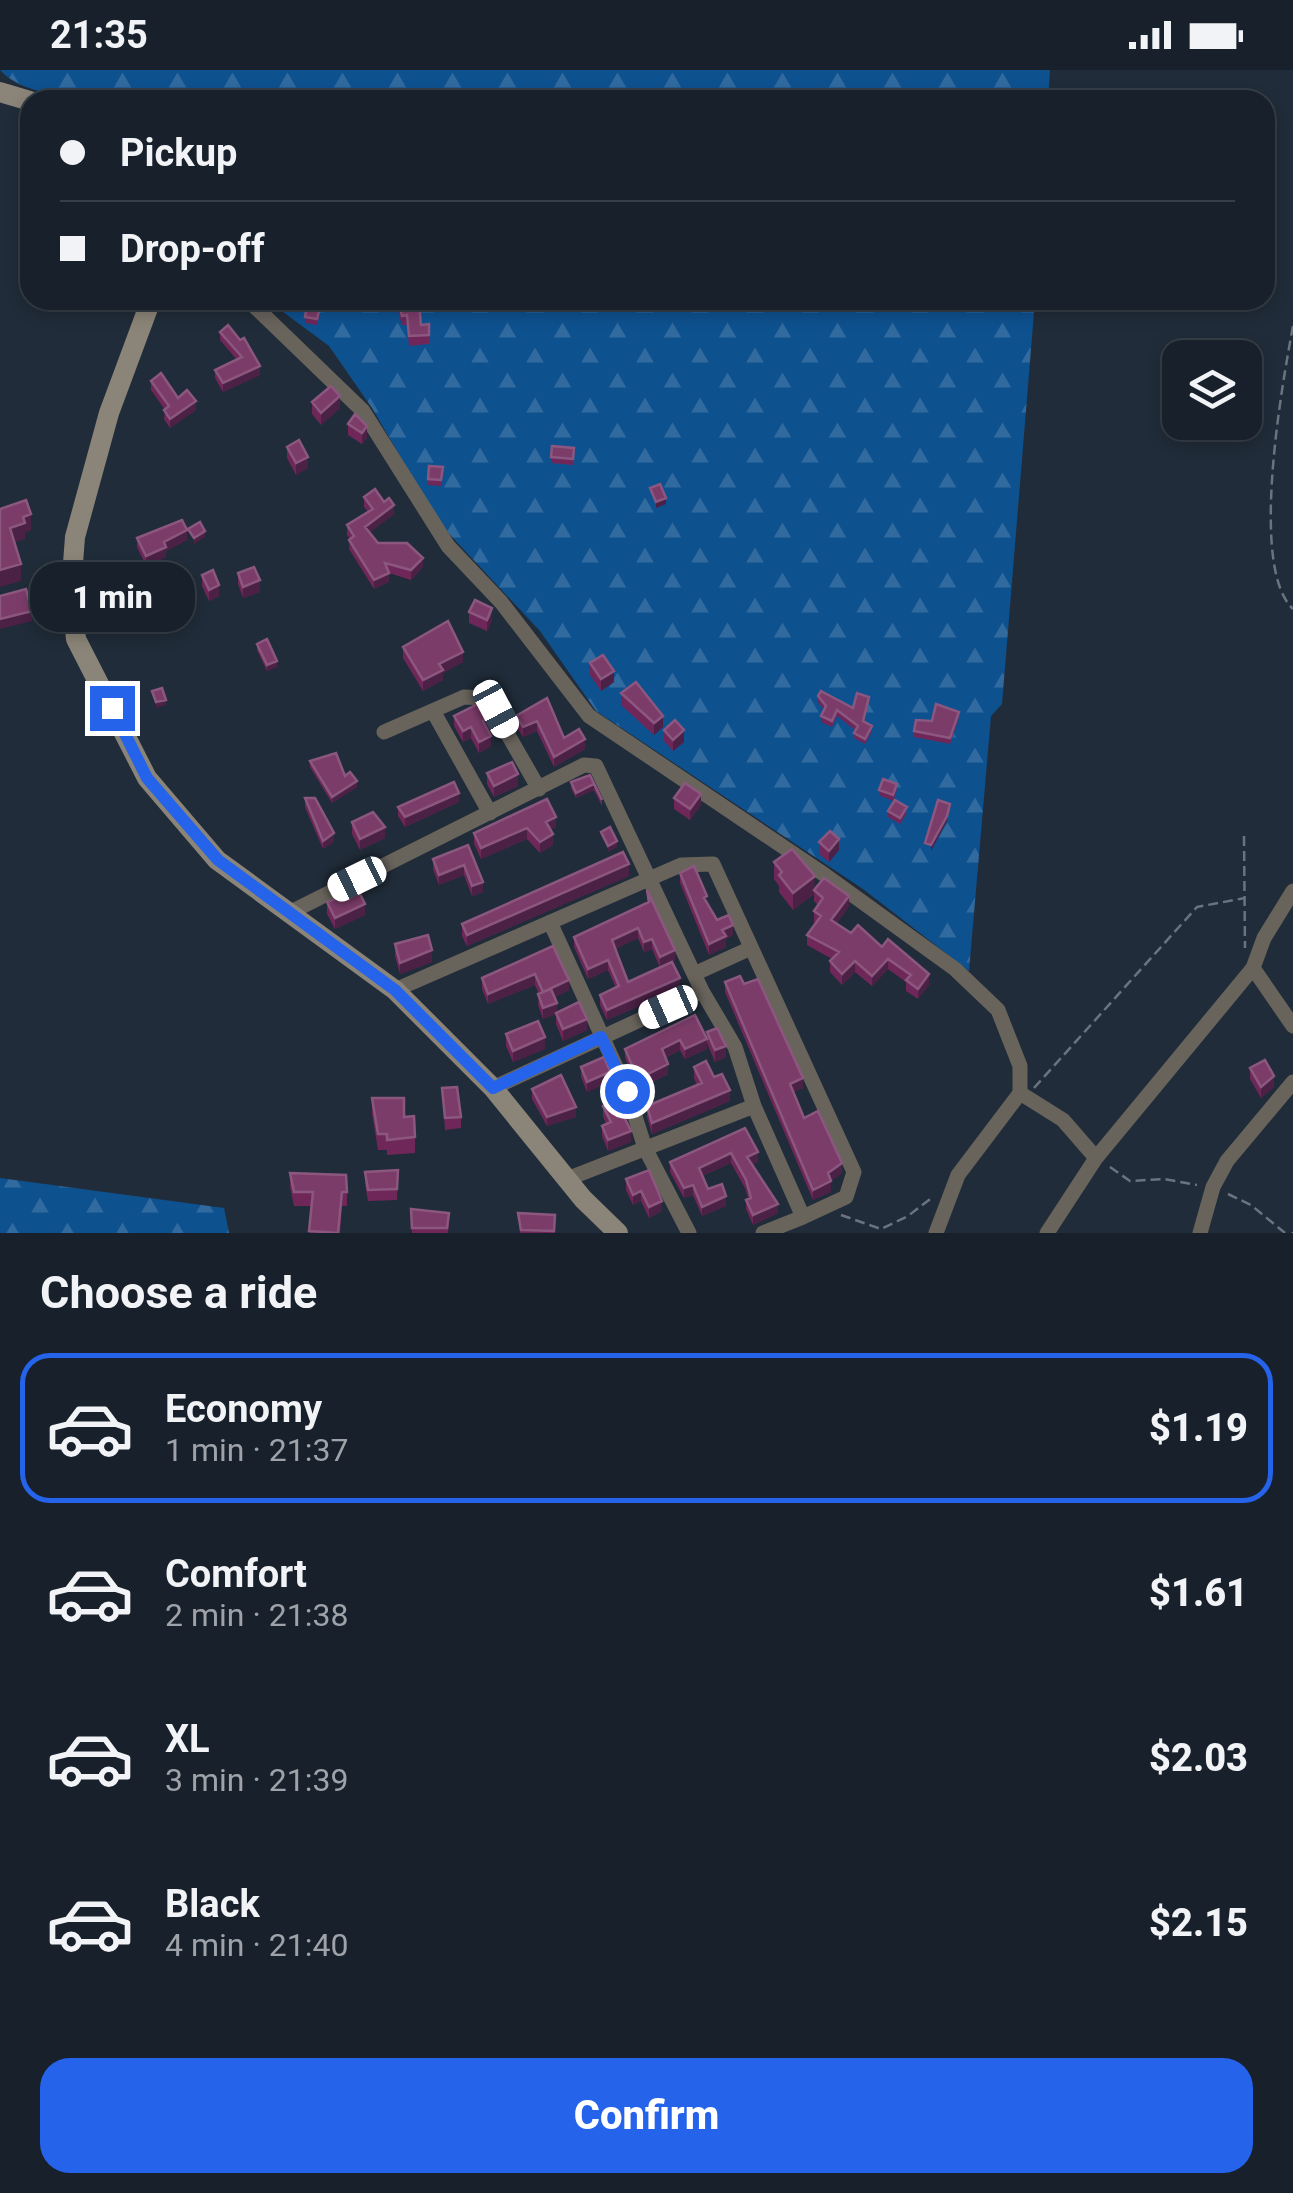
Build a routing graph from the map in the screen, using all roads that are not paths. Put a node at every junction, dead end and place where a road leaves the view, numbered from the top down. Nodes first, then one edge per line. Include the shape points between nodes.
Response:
1 (147, 310) edge
2 (258, 310) edge
3 (433, 710) junction
4 (384, 732) dead end
5 (539, 788) junction
6 (490, 813) junction
7 (651, 880) junction
8 (1293, 891) edge
9 (290, 912) junction
10 (550, 922) junction
11 (751, 948) junction
12 (1253, 968) junction
13 (694, 974) junction
14 (395, 990) junction
15 (702, 992) junction
16 (1293, 1026) edge
17 (601, 1037) junction
18 (1293, 1082) edge
19 (493, 1088) junction
20 (1023, 1095) junction
21 (754, 1106) junction
22 (645, 1148) junction
23 (1096, 1158) junction
24 (567, 1179) junction
25 (803, 1216) junction
26 (618, 1233) edge
27 (689, 1233) edge
28 (763, 1233) edge
29 (936, 1233) edge
30 (1048, 1233) edge
31 (1200, 1233) edge

1 - 9 street via 75,537 76,639 147,778 218,860
2 - 20 street via 363,411 448,546 589,716 956,969 998,1010 1020,1066
3 - 4 street
3 - 5 street via 464,697 487,698
3 - 6 street
5 - 6 street
5 - 7 street via 584,765 596,766
6 - 9 street
7 - 10 street
7 - 11 street via 681,865 713,864
7 - 13 street
8 - 12 street
9 - 14 street
10 - 14 street
10 - 17 street
11 - 13 street
11 - 25 street via 854,1172 846,1197
12 - 16 street
12 - 23 street
13 - 15 street
14 - 19 street
15 - 17 street
15 - 21 street via 735,1046
17 - 19 street
17 - 22 street
18 - 31 street via 1227,1161
19 - 24 street
20 - 23 street via 1063,1120
20 - 29 street via 958,1175
21 - 22 street
21 - 25 street
22 - 24 street
22 - 27 street
23 - 30 street
24 - 26 street
25 - 28 street

